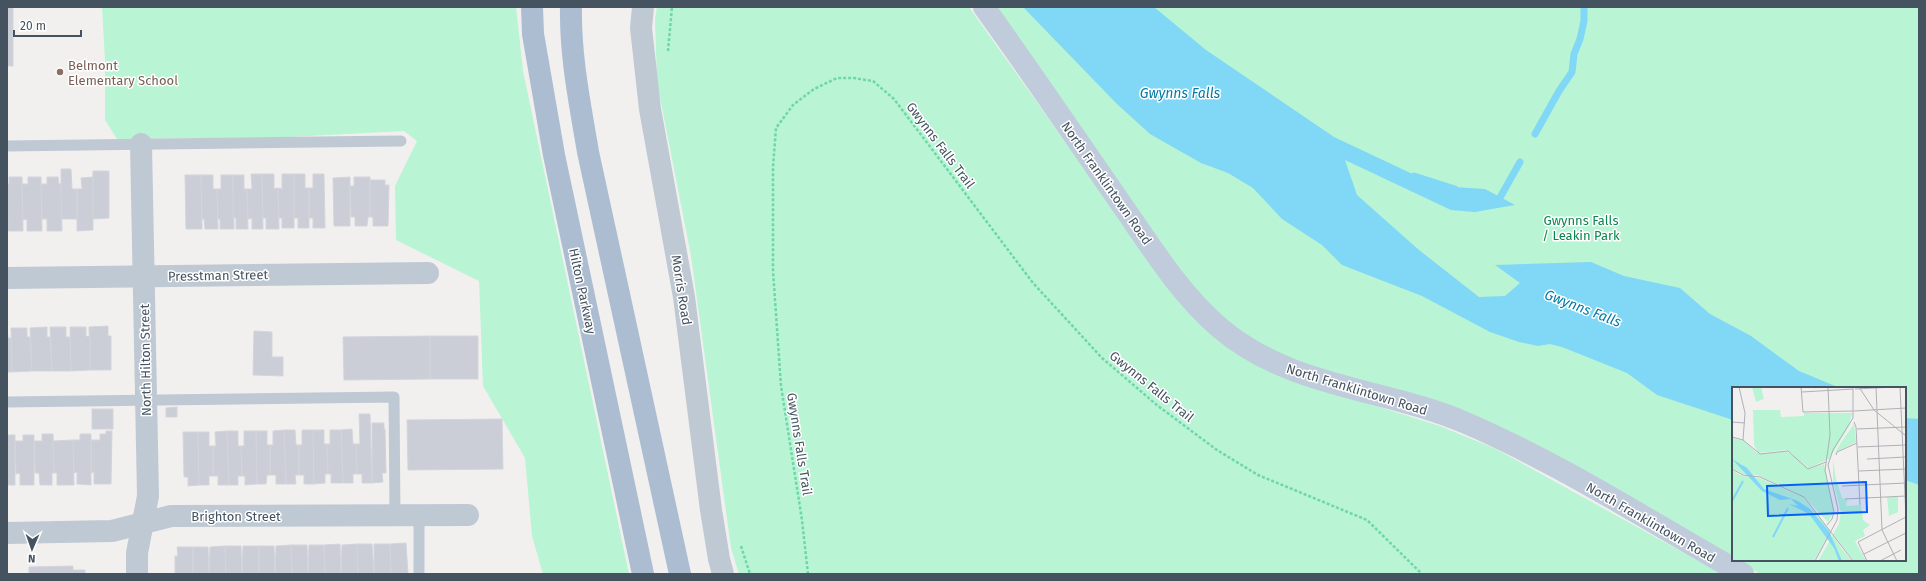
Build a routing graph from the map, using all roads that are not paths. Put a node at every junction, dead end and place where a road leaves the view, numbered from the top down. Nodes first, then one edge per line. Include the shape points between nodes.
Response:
1 (532, 7) edge
2 (571, 7) edge
3 (643, 7) edge
4 (984, 7) edge
5 (401, 141) dead end
6 (141, 144) junction
7 (7, 146) edge
8 (428, 273) dead end
9 (143, 276) junction
10 (7, 278) edge
11 (146, 400) junction
12 (7, 402) edge
13 (395, 515) junction
14 (419, 515) junction
15 (468, 515) dead end
16 (142, 523) junction
17 (7, 533) edge
18 (137, 574) edge
19 (419, 574) edge
20 (643, 574) edge
21 (680, 574) edge
22 (723, 574) edge
23 (1743, 574) edge

1 - 20 main road, Hilton Parkway via 533,34 553,148
2 - 21 main road via 576,83 588,152
3 - 22 street, Morris Road via 642,36 650,109 684,297 711,510
4 - 23 street, North Franklintown Road via 1176,282 1221,329 1247,348 1276,364 1307,376 1416,406 1463,422 1507,442
5 - 6 lane
6 - 7 lane
6 - 9 street, North Hilton Street
8 - 9 street, Presstman Street
9 - 10 street, Presstman Street
9 - 11 street, North Hilton Street
11 - 12 lane
11 - 13 lane via 394,397
11 - 16 street, North Hilton Street via 148,496
13 - 14 street, Brighton Street
13 - 16 street, Brighton Street via 171,516
14 - 15 street, Brighton Street
14 - 19 lane
16 - 17 street, Brighton Street via 112,531
16 - 18 street, North Hilton Street via 137,553

